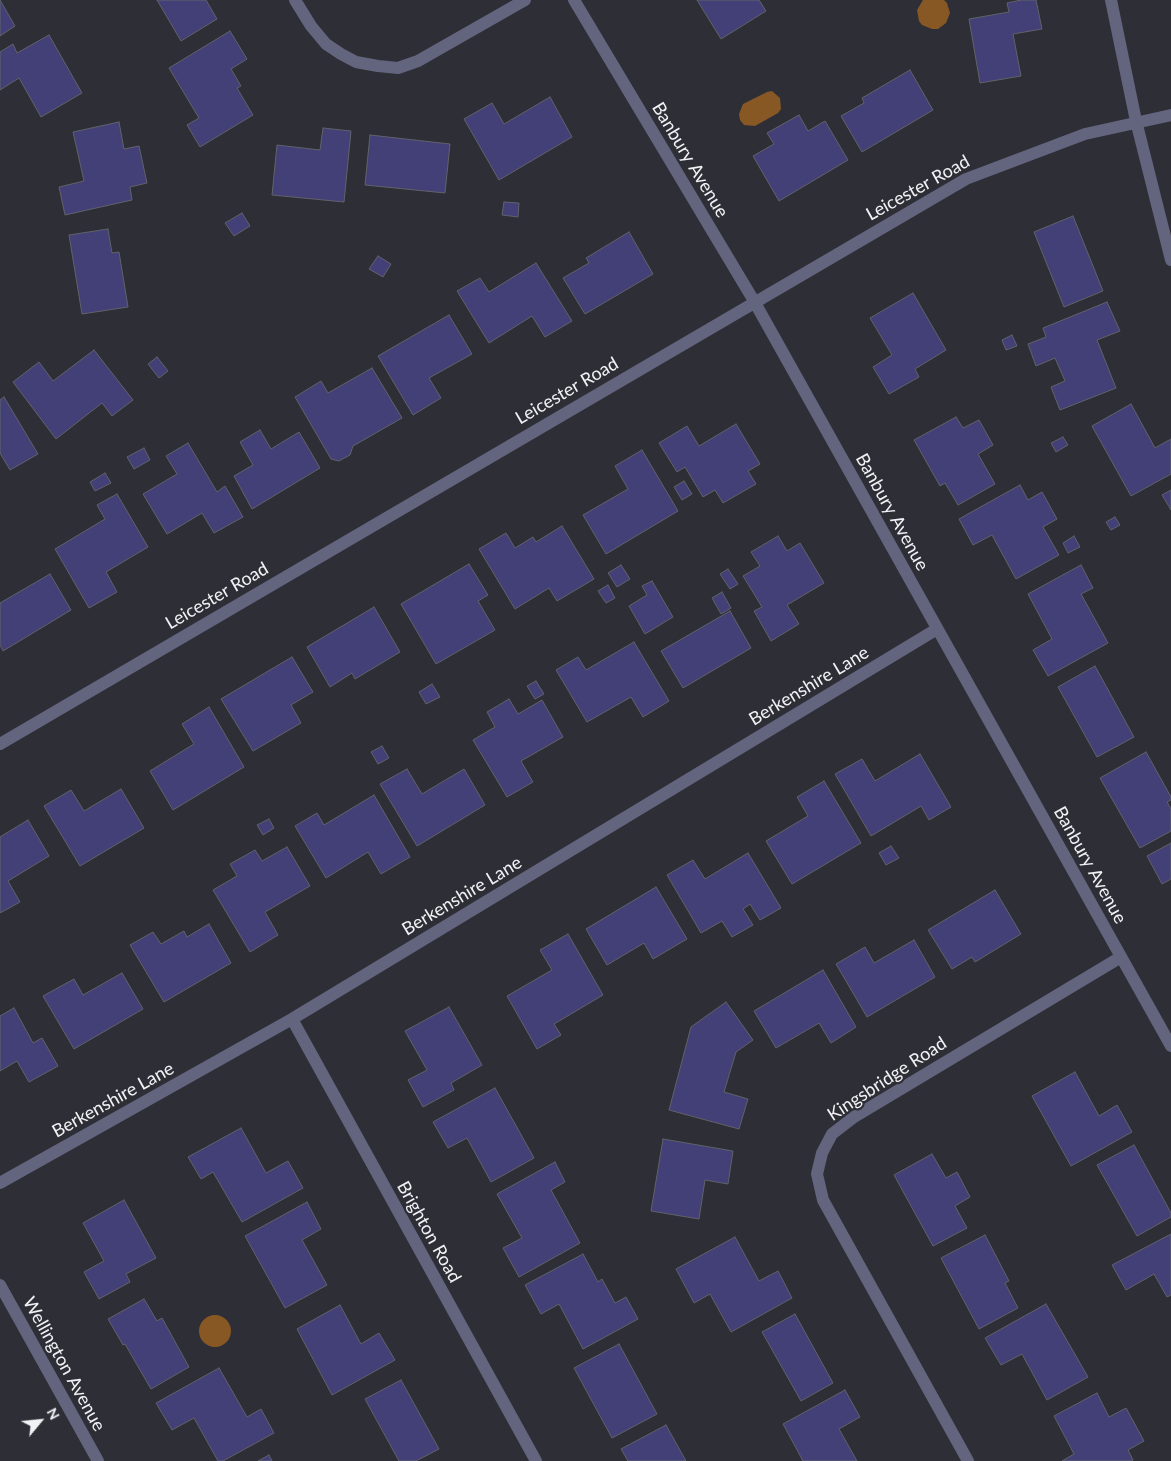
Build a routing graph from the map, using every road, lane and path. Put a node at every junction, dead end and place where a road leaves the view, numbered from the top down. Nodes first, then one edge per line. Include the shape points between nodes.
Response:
1 (296, 0) edge
2 (525, 0) edge
3 (574, 0) edge
4 (1111, 0) edge
5 (1171, 115) edge
6 (1136, 122) junction
7 (1171, 260) edge
8 (754, 301) junction
9 (938, 629) junction
10 (0, 744) edge
11 (1121, 957) junction
12 (292, 1019) junction
13 (1171, 1046) edge
14 (0, 1184) edge
15 (0, 1285) edge
16 (98, 1461) edge
17 (536, 1461) edge
18 (968, 1461) edge

1 - 2 street via 326,44 341,54 356,62 398,68 418,61
3 - 8 street, Banbury Avenue
4 - 6 street
5 - 6 street, Leicester Road
6 - 7 street
6 - 8 street, Leicester Road via 1085,134 966,178
8 - 9 street, Banbury Avenue
8 - 10 street, Leicester Road
9 - 11 street, Banbury Avenue
9 - 12 street, Berkenshire Lane
11 - 13 street, Banbury Avenue
11 - 18 street, Kingsbridge Road via 854,1117 832,1134 822,1153 817,1174 823,1200
12 - 14 street, Berkenshire Lane
12 - 17 street, Brighton Road
15 - 16 street, Wellington Avenue

